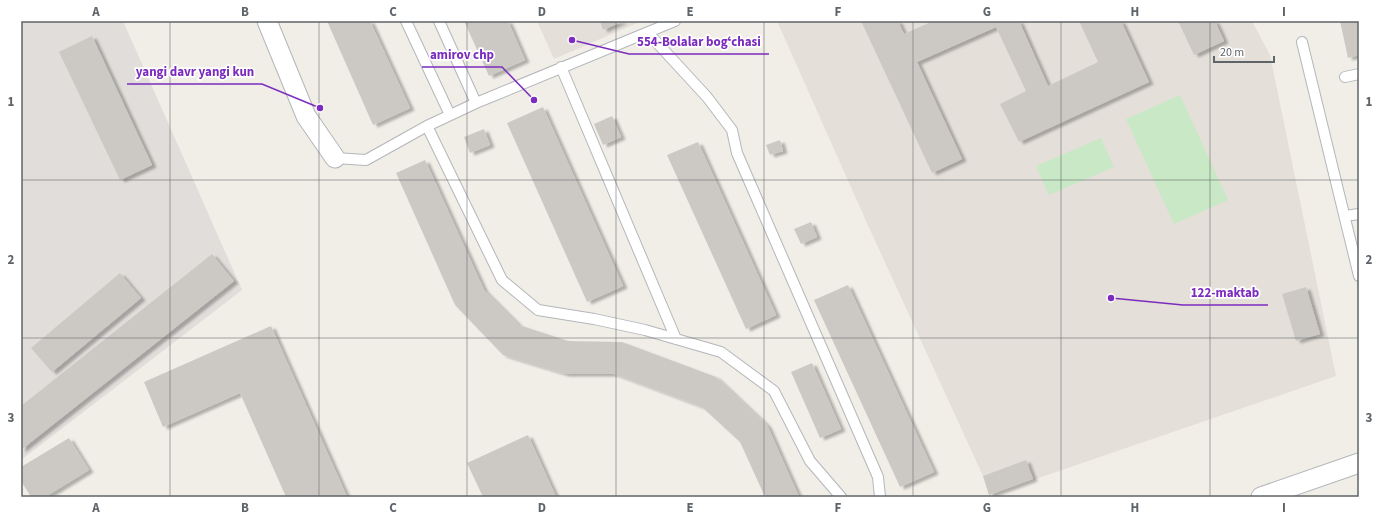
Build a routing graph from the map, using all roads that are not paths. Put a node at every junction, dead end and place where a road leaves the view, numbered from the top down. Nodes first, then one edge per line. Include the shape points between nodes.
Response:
1 (267, 21) edge
2 (406, 21) edge
3 (439, 21) edge
4 (675, 21) edge
5 (648, 33) junction
6 (1302, 42) dead end
7 (562, 67) junction
8 (1359, 74) edge
9 (1345, 77) dead end
10 (476, 102) junction
11 (450, 115) junction
12 (427, 126) junction
13 (335, 158) joint
14 (1359, 214) edge
15 (1345, 216) junction
16 (1355, 246) edge
17 (1359, 276) edge
18 (676, 339) junction
19 (1359, 463) edge
20 (841, 497) edge
21 (880, 497) edge
22 (1261, 497) edge

1 - 13 street via 306,116
2 - 11 lane
3 - 10 lane
4 - 5 lane
5 - 7 lane
5 - 21 lane via 707,97 732,130 737,153 878,477
6 - 15 lane
7 - 10 lane
7 - 18 lane
8 - 9 lane
10 - 11 lane
11 - 12 lane
12 - 13 lane via 366,160
12 - 18 lane via 502,280 538,310 594,319
14 - 15 lane
15 - 16 lane
16 - 17 lane
18 - 20 lane via 721,352 774,391 810,461
19 - 22 street

